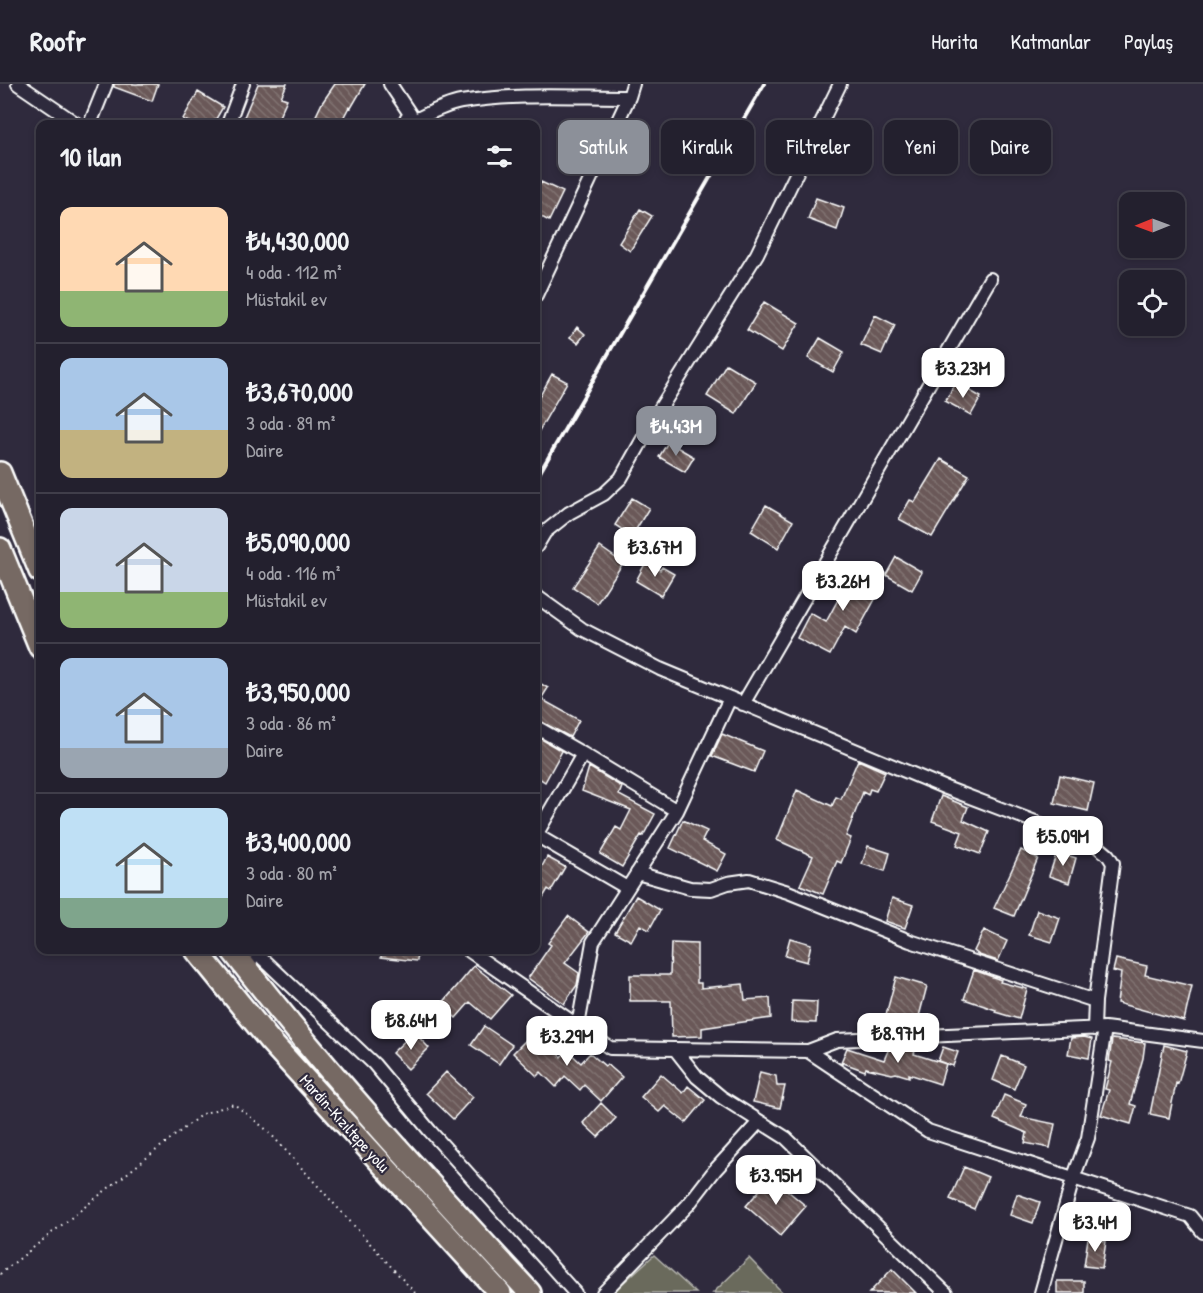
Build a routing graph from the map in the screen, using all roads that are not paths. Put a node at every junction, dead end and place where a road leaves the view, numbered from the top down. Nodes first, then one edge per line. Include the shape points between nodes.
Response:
1 (18, 84) edge
2 (106, 84) edge
3 (243, 84) edge
4 (390, 84) edge
5 (633, 84) edge
6 (840, 84) edge
7 (629, 97) junction
8 (71, 120) edge
9 (92, 120) edge
10 (230, 120) edge
11 (409, 120) edge
12 (412, 120) edge
13 (990, 279) dead end
14 (540, 286) edge
15 (0, 473) edge
16 (540, 540) edge
17 (0, 549) edge
18 (36, 561) edge
19 (540, 599) edge
20 (36, 637) edge
21 (730, 698) junction
22 (743, 704) junction
23 (540, 729) edge
24 (583, 754) junction
25 (677, 811) junction
26 (540, 828) edge
27 (540, 837) edge
28 (637, 873) junction
29 (627, 888) junction
30 (199, 954) edge
31 (474, 954) edge
32 (257, 957) edge
33 (1095, 1001) junction
34 (578, 1026) junction
35 (1100, 1029) junction
36 (1203, 1041) edge
37 (675, 1049) junction
38 (808, 1051) junction
39 (759, 1122) junction
40 (1073, 1179) junction
41 (1203, 1232) edge
42 (500, 1293) edge
43 (530, 1293) edge
44 (575, 1293) edge
45 (603, 1293) edge
46 (946, 1293) edge
47 (1041, 1293) edge

1 - 8 street
2 - 9 street
3 - 10 street
4 - 11 street
5 - 7 street
6 - 16 street via 757,254 621,478 604,494 569,513
7 - 12 street via 459,102
7 - 14 street
13 - 22 street
15 - 18 highway
17 - 20 highway
19 - 21 street via 582,629 660,669
21 - 22 street
21 - 25 street
22 - 33 street via 1096,845 1108,855 1113,863
23 - 24 street
24 - 25 street
24 - 26 street
25 - 28 street
27 - 29 street
28 - 29 street
28 - 33 street via 690,888 711,889 749,880 910,941
29 - 34 street via 593,942
30 - 42 highway, Mardin-Kızıltepe yolu via 270,1041
31 - 34 street
32 - 43 highway, Mardin-Kızıltepe yolu via 287,1022
32 - 44 street via 374,1064
33 - 35 street
34 - 37 street via 610,1048
35 - 36 street
35 - 38 street via 837,1040
35 - 40 street via 1088,1138
37 - 38 street
37 - 39 street via 697,1077
38 - 40 street via 928,1131
39 - 45 street via 688,1205
39 - 46 street via 786,1138
40 - 41 street via 1190,1216
40 - 47 street

